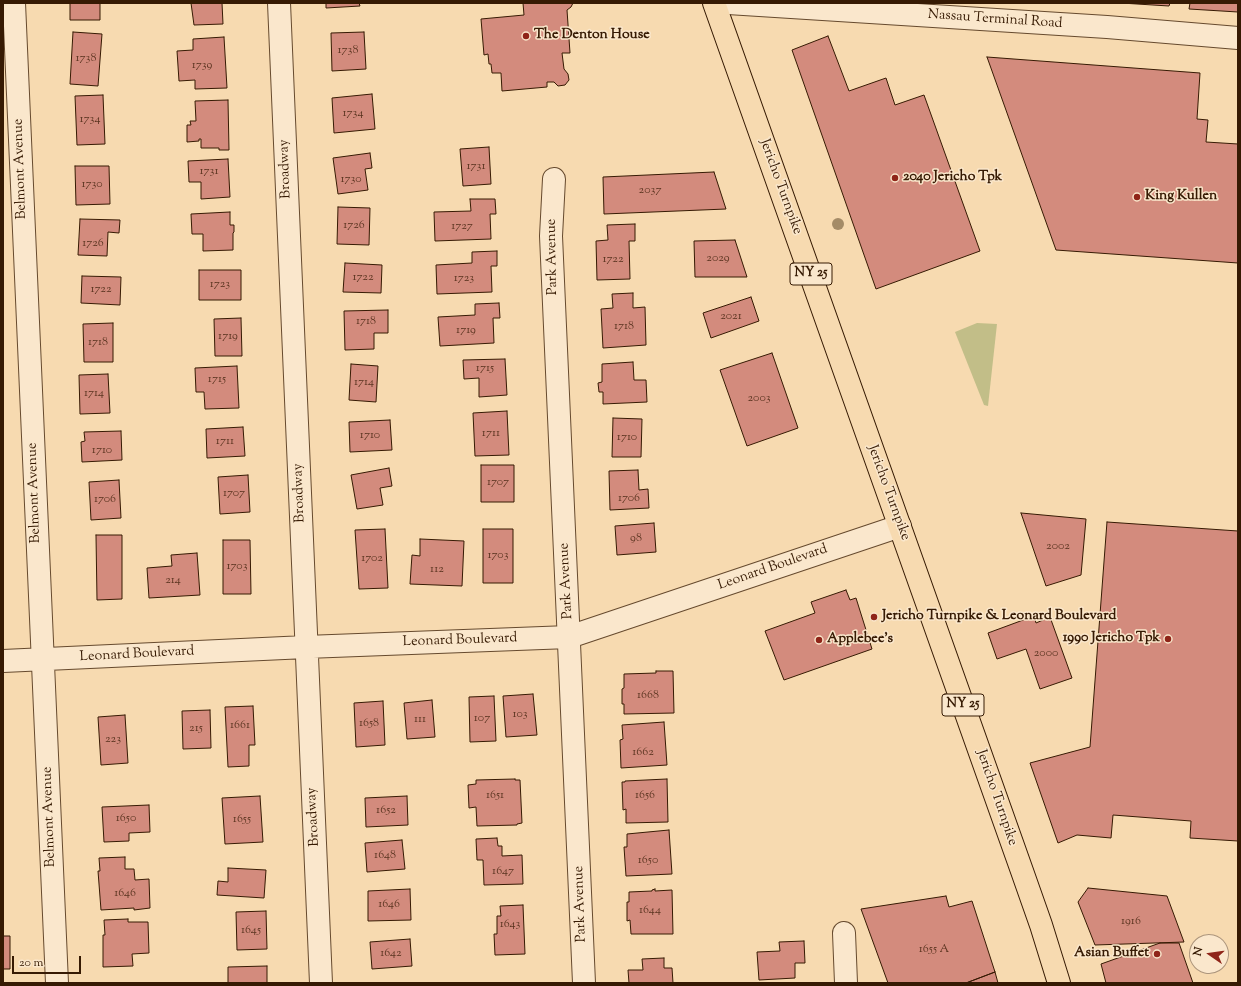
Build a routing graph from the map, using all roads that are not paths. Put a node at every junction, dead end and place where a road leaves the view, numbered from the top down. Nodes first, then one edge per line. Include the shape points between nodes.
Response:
1 (14, 3) edge
2 (278, 3) edge
3 (714, 3) edge
4 (728, 3) edge
5 (1238, 38) edge
6 (554, 178) dead end
7 (900, 526) junction
8 (569, 637) junction
9 (306, 647) junction
10 (43, 659) junction
11 (3, 661) edge
12 (844, 933) dead end
13 (57, 983) edge
14 (321, 983) edge
15 (584, 983) edge
16 (846, 983) edge
17 (1059, 983) edge

1 - 10 street, Belmont Avenue
2 - 9 street, Broadway
3 - 7 main road, Jericho Turnpike / NY 25
4 - 5 street, Nassau Terminal Road via 1107,27
6 - 8 street, Park Avenue via 551,236
7 - 8 street, Leonard Boulevard
7 - 17 main road, Jericho Turnpike / NY 25 via 1039,919
8 - 9 street, Leonard Boulevard
8 - 15 street, Park Avenue
9 - 10 street, Leonard Boulevard
9 - 14 street, Broadway
10 - 11 street, Leonard Boulevard
10 - 13 street, Belmont Avenue
12 - 16 street

